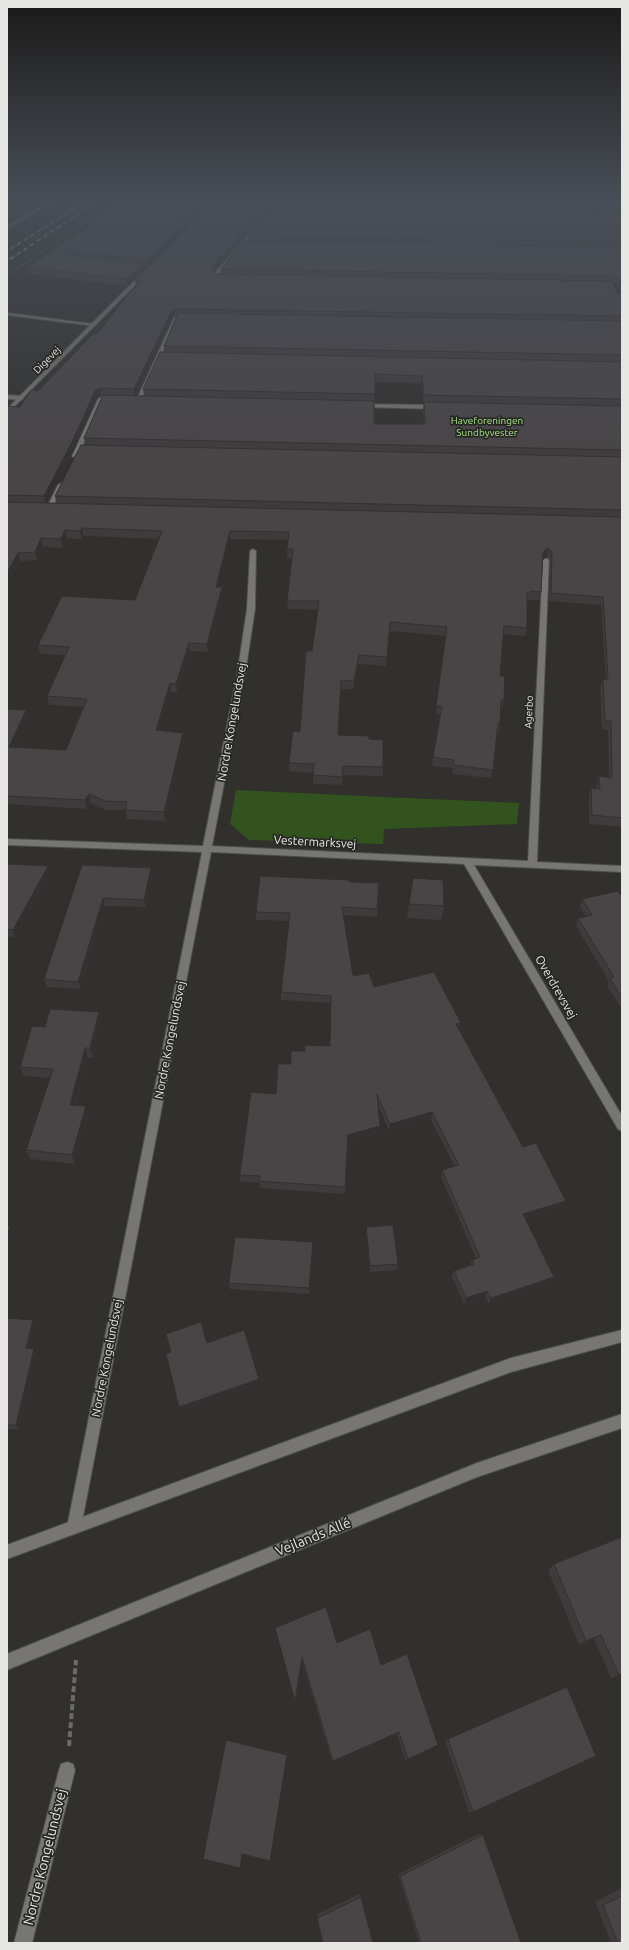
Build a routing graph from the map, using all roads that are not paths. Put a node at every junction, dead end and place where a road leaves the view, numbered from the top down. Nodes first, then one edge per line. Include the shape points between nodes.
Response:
1 (126, 292) edge
2 (7, 314) edge
3 (192, 318) edge
4 (94, 325) junction
5 (158, 356) junction
6 (166, 356) edge
7 (7, 397) edge
8 (20, 398) junction
9 (123, 399) edge
10 (131, 400) edge
11 (138, 400) junction
12 (146, 400) edge
13 (357, 405) edge
14 (443, 407) edge
15 (7, 412) edge
16 (79, 449) junction
17 (86, 450) edge
18 (72, 462) edge
19 (63, 481) edge
20 (58, 507) edge
21 (253, 551) dead end
22 (546, 560) edge
23 (7, 842) edge
24 (208, 849) junction
25 (467, 861) junction
26 (532, 864) junction
27 (622, 869) edge
28 (622, 1126) edge
29 (622, 1336) edge
30 (622, 1421) edge
31 (74, 1527) junction
32 (7, 1552) edge
33 (7, 1662) edge
34 (67, 1770) road end
35 (23, 1943) edge

1 - 4 street, Digevej
2 - 4 street
3 - 5 street via 176,318
4 - 8 street, Digevej
5 - 6 street
5 - 11 street
7 - 8 street
8 - 15 street, Digevej
9 - 16 street via 101,399
10 - 11 street
11 - 12 street
13 - 14 street
16 - 17 street
16 - 18 street
19 - 20 street via 46,507
21 - 24 street, Nordre Kongelundsvej via 251,609
22 - 26 street, Agerbo
23 - 24 street, Vestermarksvej
24 - 25 street, Vestermarksvej
24 - 31 street, Nordre Kongelundsvej
25 - 26 street, Vestermarksvej
25 - 28 street, Overdrevsvej
26 - 27 street, Vestermarksvej
29 - 31 street via 511,1365
30 - 33 street, Vejlands Allé via 477,1470
31 - 32 street
34 - 35 street, Nordre Kongelundsvej

